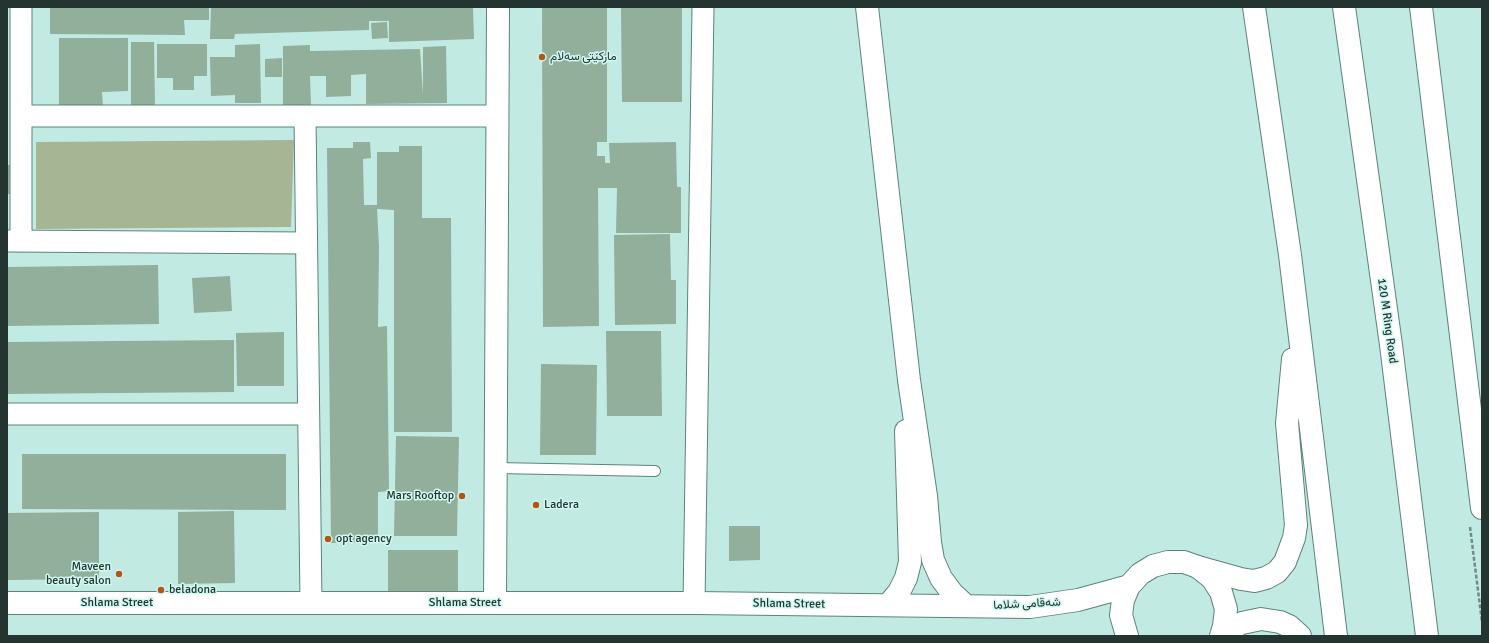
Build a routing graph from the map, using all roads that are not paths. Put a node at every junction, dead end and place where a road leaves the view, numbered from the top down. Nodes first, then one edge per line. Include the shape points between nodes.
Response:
1 (21, 7) edge
2 (498, 7) edge
3 (704, 7) edge
4 (867, 7) edge
5 (1254, 7) edge
6 (1344, 7) edge
7 (1421, 7) edge
8 (21, 116) junction
9 (305, 116) junction
10 (497, 116) junction
11 (14, 241) edge
12 (306, 242) junction
13 (1297, 318) junction
14 (909, 380) junction
15 (7, 414) edge
16 (308, 414) junction
17 (496, 468) junction
18 (654, 471) dead end
19 (1482, 508) edge
20 (1198, 567) junction
21 (1129, 586) junction
22 (694, 602) junction
23 (7, 603) edge
24 (311, 603) junction
25 (495, 603) junction
26 (888, 605) junction
27 (966, 606) junction
28 (1127, 636) edge
29 (1221, 636) edge
30 (1300, 636) edge
31 (1336, 636) edge
32 (1427, 636) edge

1 - 8 street
2 - 10 main road
3 - 22 street
4 - 14 main road
5 - 13 main road
6 - 32 main road, 120 M Ring Road via 1391,345
7 - 19 main road
8 - 9 street
8 - 11 street
9 - 10 street
9 - 12 street
10 - 17 main road
11 - 12 street
12 - 16 street
13 - 20 main road via 1287,424 1296,525 1290,551 1277,572 1254,581
13 - 31 main road
14 - 26 main road via 906,433 910,562 899,592
14 - 27 main road via 933,560 952,593
15 - 16 street
16 - 24 street
17 - 18 lane
17 - 25 main road
20 - 21 main road, شەقامی شلاما via 1184,562 1168,562 1153,566 1140,574
20 - 29 main road, شەقامی شلاما via 1212,578 1221,592 1226,609
21 - 27 main road, شەقامی شلاما via 1078,600 1030,607
21 - 28 main road, شەقامی شلاما via 1123,600 1121,615
22 - 25 main road, Shlama Street
22 - 26 main road, Shlama Street
23 - 24 main road, Shlama Street
24 - 25 main road, Shlama Street
26 - 27 main road, شەقامی شلاما
29 - 30 main road via 1242,623 1261,619 1280,622

